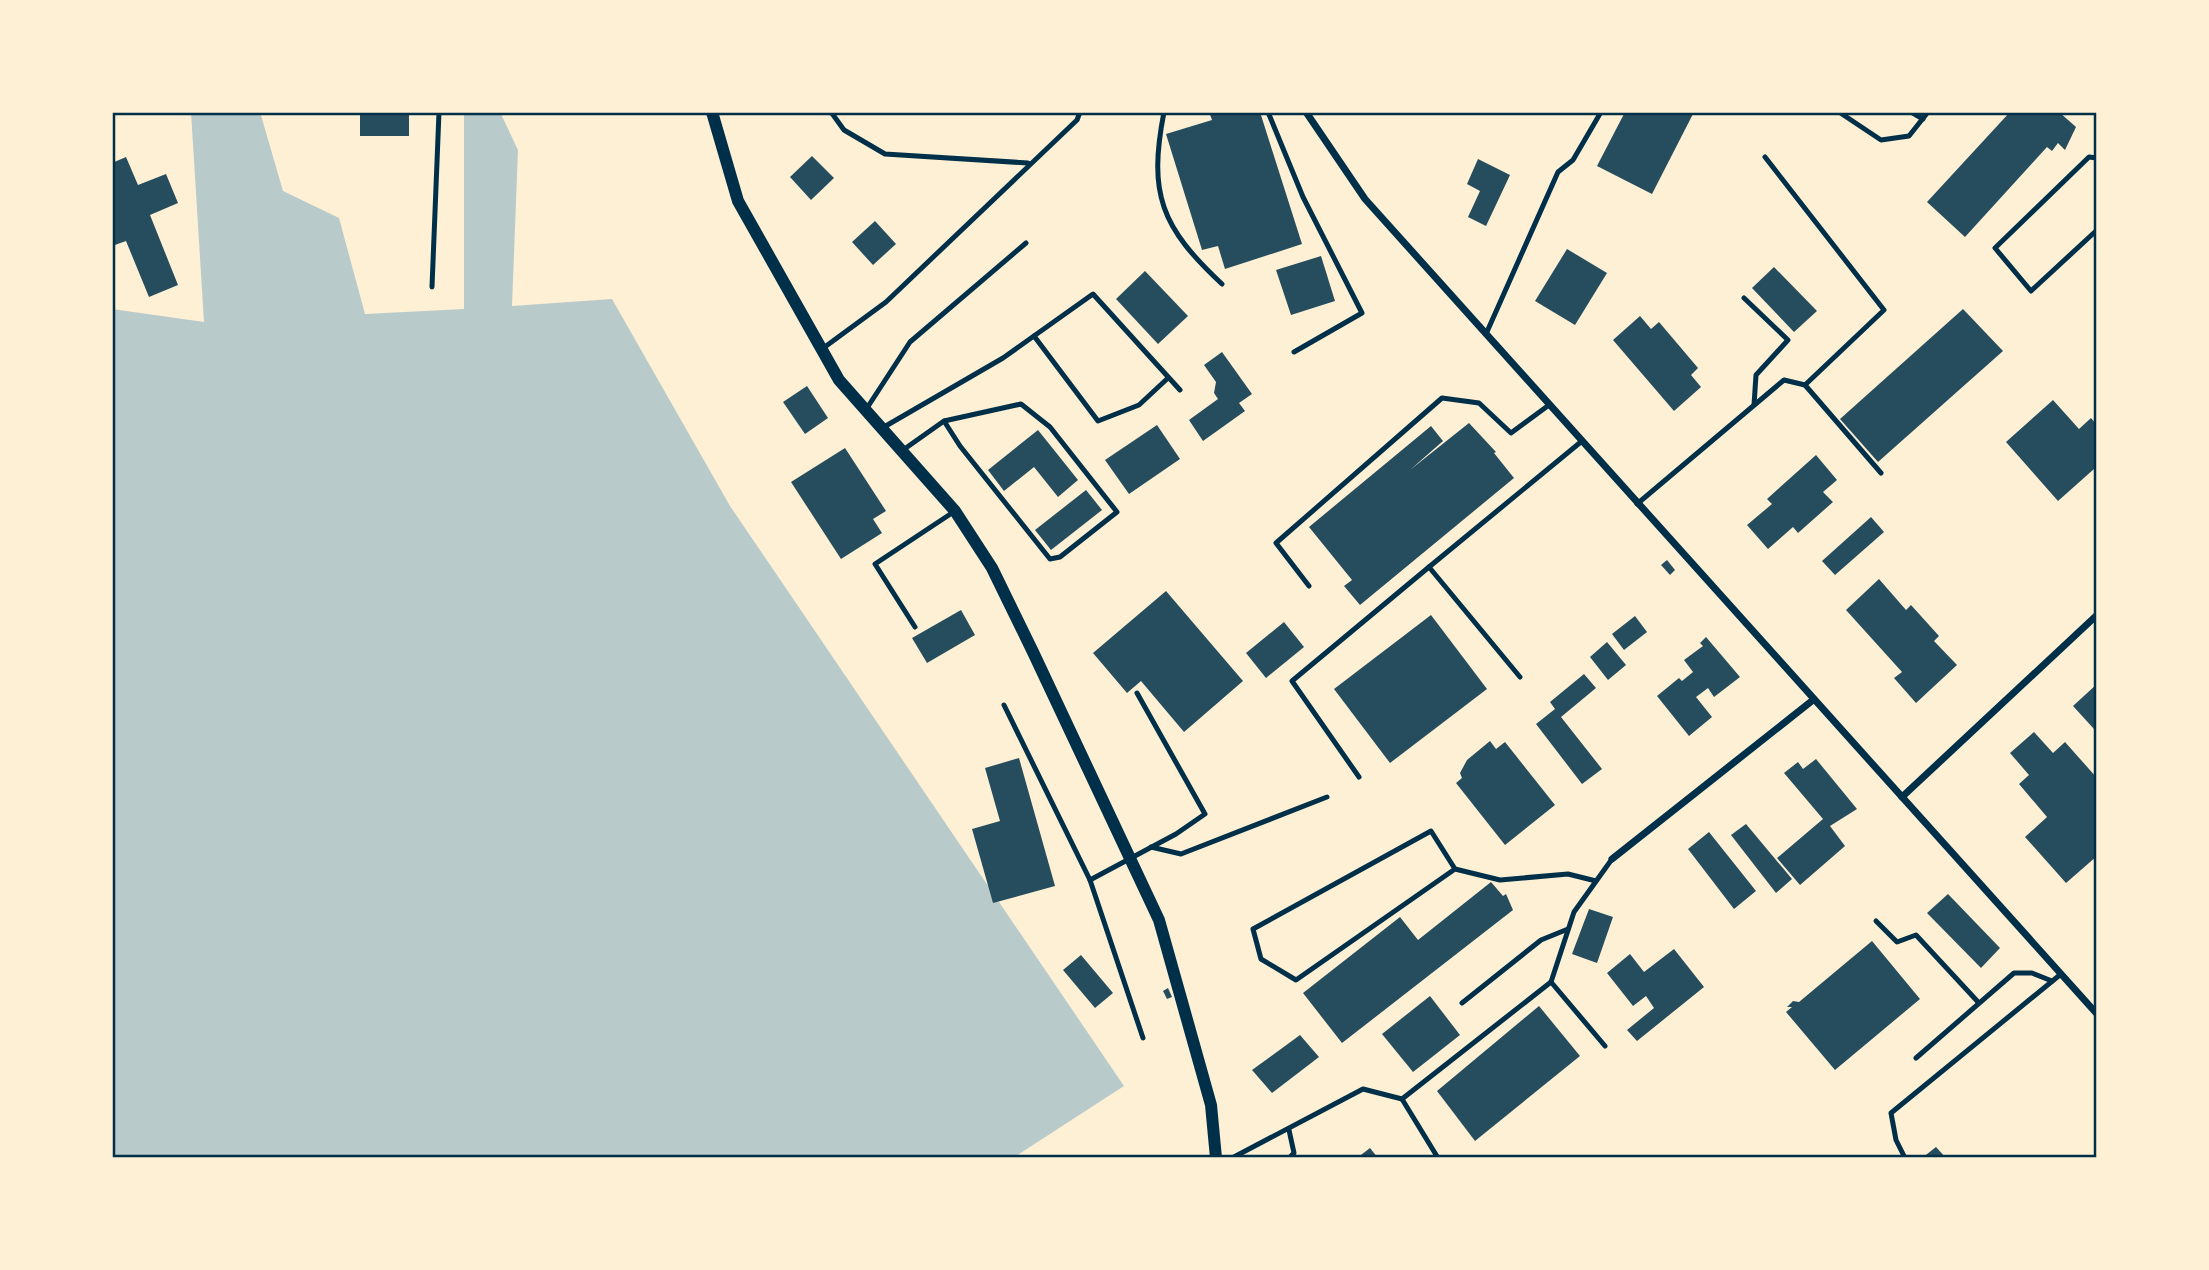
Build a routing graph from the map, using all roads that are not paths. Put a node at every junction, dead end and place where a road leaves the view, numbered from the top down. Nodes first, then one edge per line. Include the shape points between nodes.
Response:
1 (439, 112) edge
2 (712, 112) edge
3 (831, 112) edge
4 (1080, 112) edge
5 (1164, 112) edge
6 (1268, 112) edge
7 (1306, 112) edge
8 (1601, 112) edge
9 (1839, 112) edge
10 (1911, 112) edge
11 (1928, 112) edge
12 (1923, 119) junction
13 (1765, 157) dead end
14 (2097, 158) edge
15 (1028, 163) junction
16 (2097, 230) edge
17 (1026, 243) dead end
18 (1222, 284) dead end
19 (432, 287) dead end
20 (1744, 298) dead end
21 (1486, 334) junction
22 (1034, 336) junction
23 (822, 349) junction
24 (1294, 352) dead end
25 (1168, 378) junction
26 (1805, 385) junction
27 (1180, 390) dead end
28 (1549, 405) junction
29 (1754, 405) junction
30 (866, 409) junction
31 (944, 421) junction
32 (883, 428) junction
33 (1582, 441) junction
34 (903, 450) junction
35 (1881, 473) dead end
36 (1637, 504) junction
37 (955, 510) junction
38 (1429, 567) junction
39 (1309, 586) dead end
40 (2097, 615) edge
41 (915, 627) dead end
42 (1520, 677) dead end
43 (1137, 693) dead end
44 (1813, 700) junction
45 (1004, 705) dead end
46 (1359, 777) dead end
47 (1327, 797) dead end
48 (1902, 797) junction
49 (1151, 847) junction
50 (1130, 858) junction
51 (1612, 859) joint
52 (1455, 869) junction
53 (1090, 880) junction
54 (1596, 881) junction
55 (1876, 921) dead end
56 (1569, 929) junction
57 (2061, 975) junction
58 (2052, 981) junction
59 (1551, 982) junction
60 (1462, 1003) dead end
61 (1979, 1003) junction
62 (2097, 1014) edge
63 (1143, 1038) dead end
64 (1605, 1046) dead end
65 (1916, 1058) dead end
66 (1402, 1099) junction
67 (1289, 1130) junction
68 (1216, 1158) edge
69 (1232, 1158) edge
70 (1289, 1158) edge
71 (1438, 1158) edge
72 (1905, 1158) edge

1 - 19 lane
2 - 23 street via 738,201
3 - 15 lane via 844,130 885,155
4 - 15 lane via 1077,120
5 - 18 lane via 1156,155 1164,213 1189,254
6 - 24 lane via 1303,197 1362,313
7 - 21 street via 1365,199
8 - 21 lane via 1573,160 1558,172
9 - 12 lane via 1881,140 1909,136
10 - 12 lane
11 - 12 lane
13 - 26 lane via 1884,310
14 - 16 lane via 2089,157 1995,248 2031,291
15 - 23 lane via 886,302
17 - 30 lane via 910,342
20 - 29 lane via 1788,340 1756,375
21 - 28 street
22 - 25 lane via 1093,294
22 - 25 lane via 1098,421 1139,405
22 - 32 lane
23 - 30 street via 839,380
25 - 27 lane
26 - 29 lane via 1784,380
26 - 35 lane
28 - 33 street
28 - 39 lane via 1511,433 1479,403 1441,398 1276,543
29 - 36 lane
30 - 32 street
31 - 31 lane via 1050,559 1060,557 1117,512 1050,427 1021,404
31 - 34 lane
32 - 34 street
33 - 36 street
33 - 38 lane
34 - 37 street
36 - 44 street
37 - 41 lane via 875,564
37 - 50 street via 992,568
38 - 42 lane
38 - 46 lane via 1292,681
40 - 48 street
43 - 49 lane via 1205,814
44 - 48 street
44 - 51 street
45 - 53 lane
47 - 49 lane via 1181,854
48 - 57 street
49 - 50 lane
50 - 53 lane
50 - 68 street via 1159,920 1212,1105
51 - 54 lane
52 - 52 lane via 1296,980 1261,959 1253,929 1431,831
52 - 54 lane via 1500,880 1568,874
53 - 63 lane
54 - 56 lane via 1574,912
55 - 61 lane via 1897,942 1916,936
56 - 59 lane
56 - 60 lane via 1541,940
57 - 58 lane
57 - 62 street
58 - 61 lane via 2032,973 2014,973
58 - 72 lane via 1891,1113
59 - 64 lane
59 - 66 lane
61 - 65 lane
66 - 67 lane via 1363,1089
66 - 71 lane
67 - 69 lane
67 - 70 lane via 1294,1153

